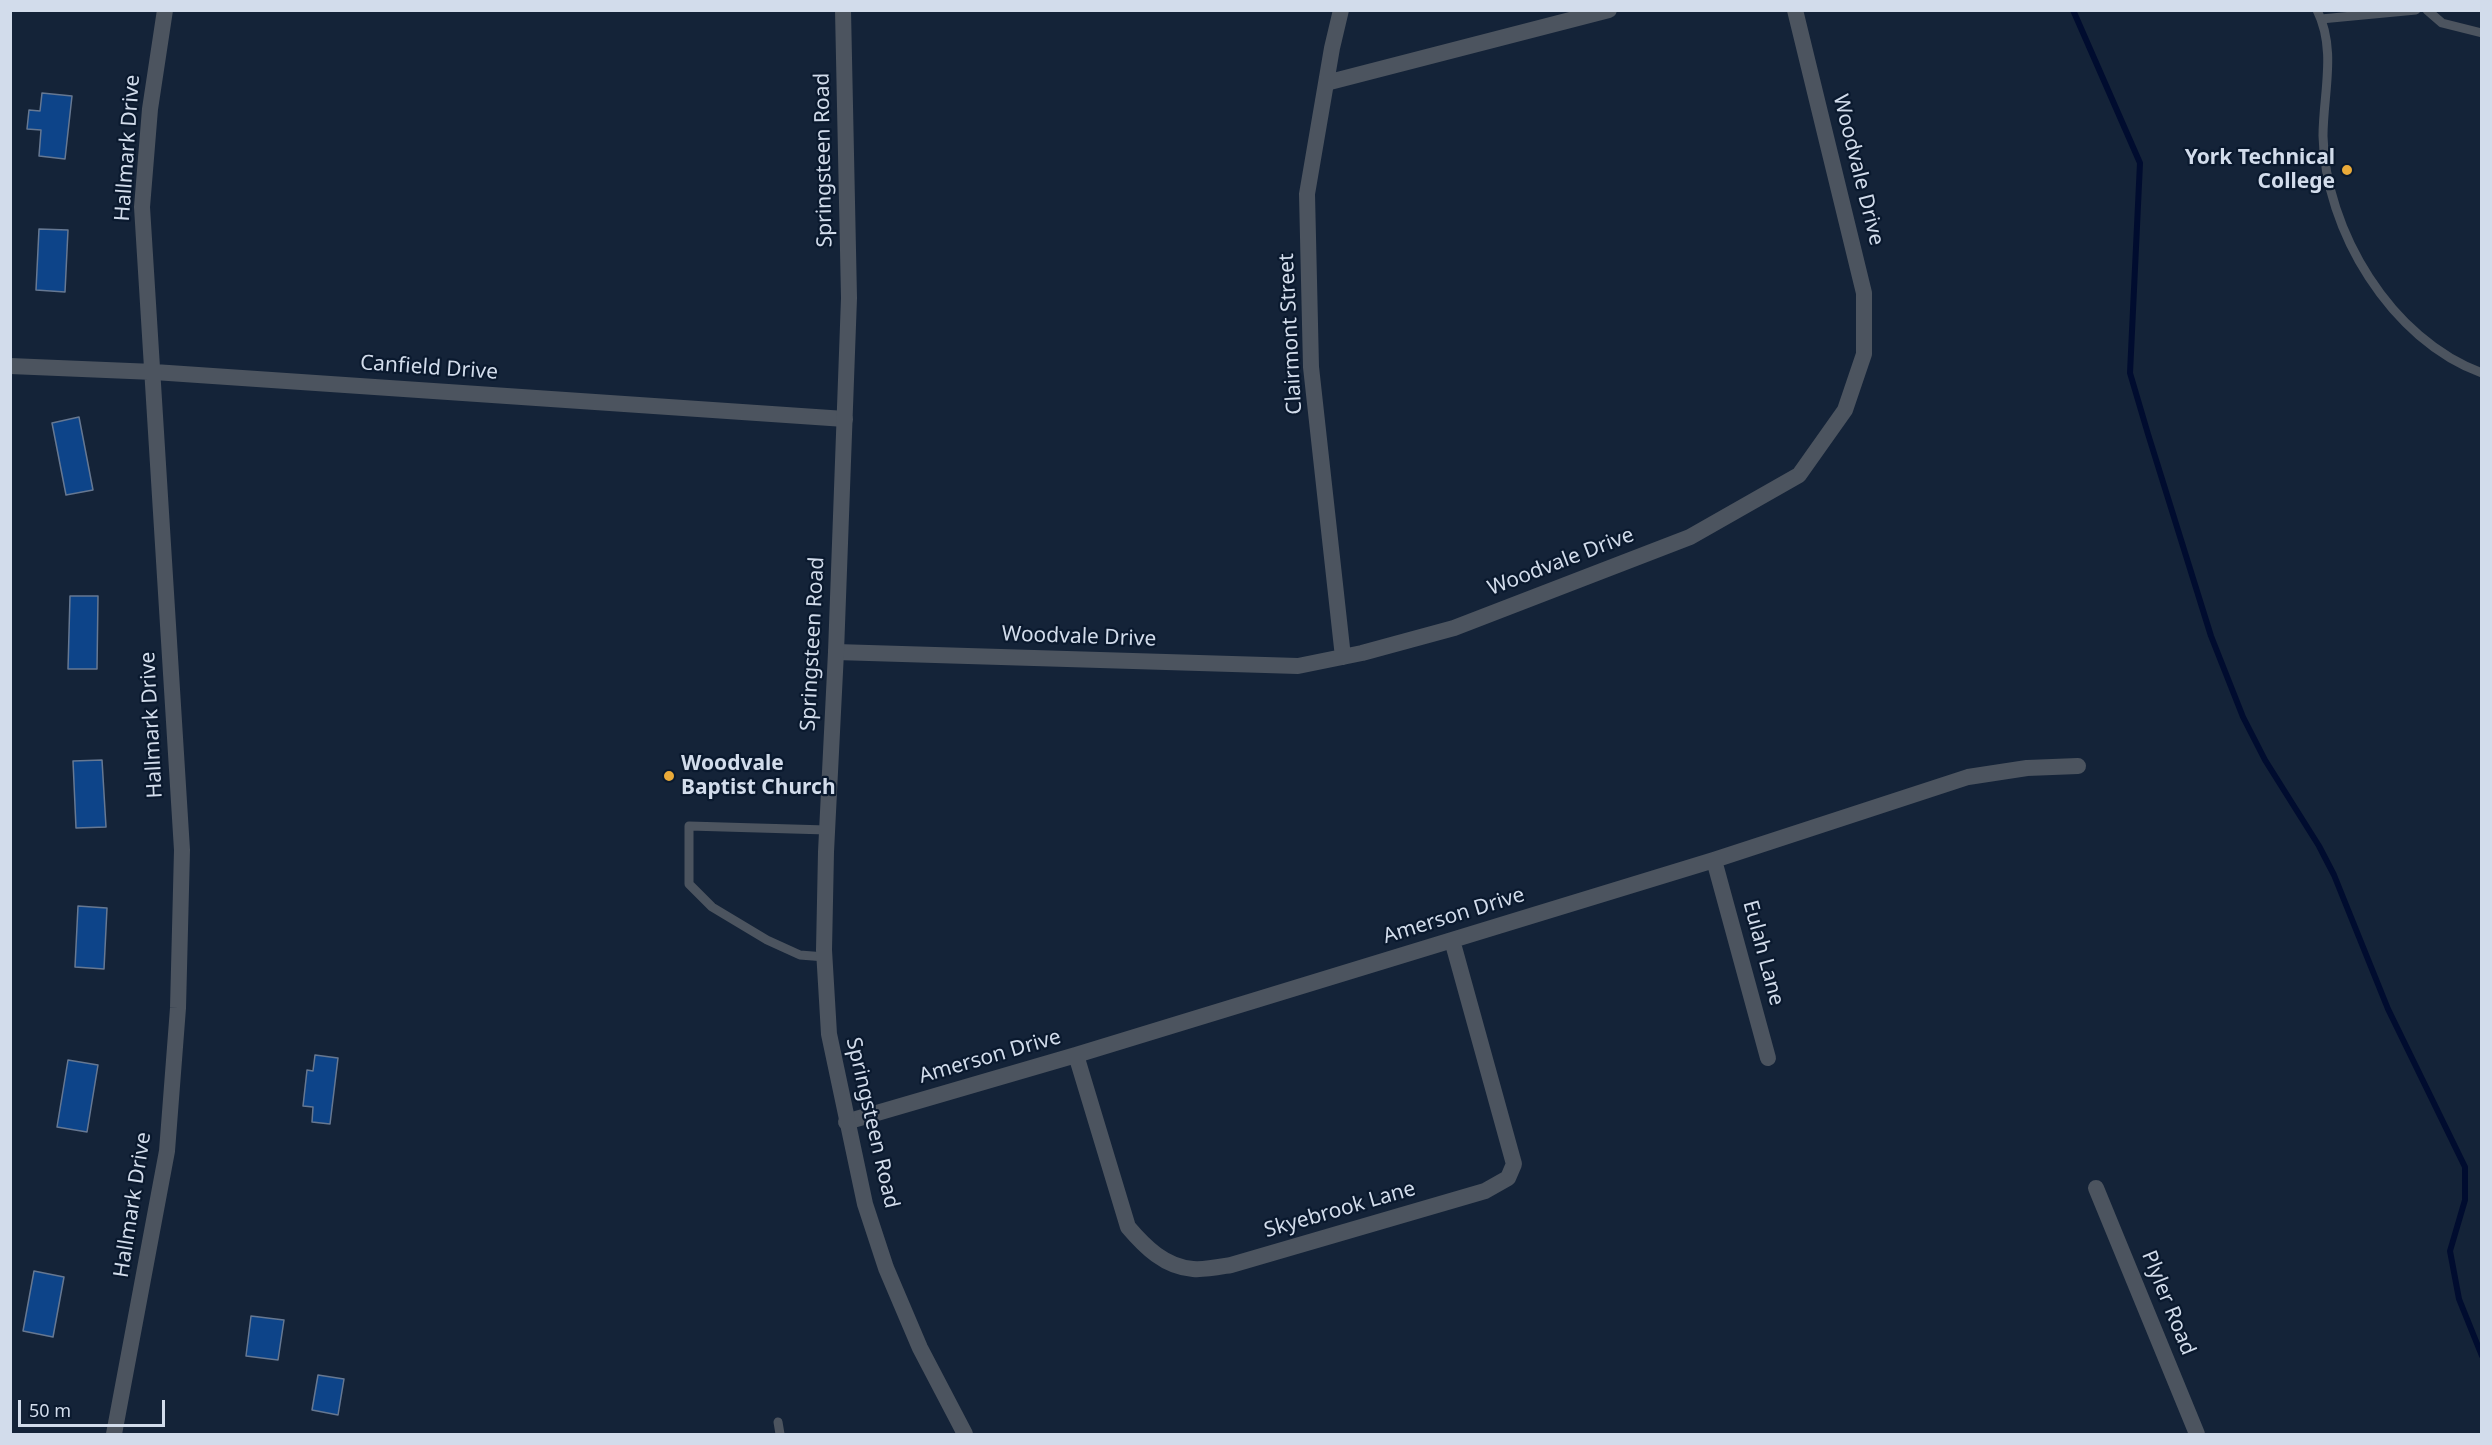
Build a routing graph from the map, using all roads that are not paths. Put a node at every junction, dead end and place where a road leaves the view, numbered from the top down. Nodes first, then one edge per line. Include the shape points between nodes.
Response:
1 (165, 10) edge
2 (843, 10) edge
3 (1341, 10) edge
4 (1609, 10) edge
5 (1795, 10) edge
6 (2416, 10) edge
7 (2427, 10) edge
8 (2319, 15) edge
9 (2481, 33) edge
10 (1326, 83) junction
11 (10, 366) edge
12 (154, 372) junction
13 (2481, 373) edge
14 (845, 419) junction
15 (836, 652) junction
16 (1343, 657) junction
17 (2078, 766) dead end
18 (827, 830) junction
19 (1714, 860) junction
20 (1452, 940) junction
21 (825, 957) junction
22 (1076, 1055) junction
23 (1768, 1058) dead end
24 (846, 1122) junction
25 (2096, 1188) dead end
26 (778, 1422) dead end
27 (114, 1434) edge
28 (780, 1434) edge
29 (965, 1434) edge
30 (2197, 1434) edge

1 - 12 street, Hallmark Drive via 150,109 142,207
2 - 14 street, Springsteen Road via 849,298
3 - 10 street, Clairmont Street
4 - 10 street
5 - 16 street, Woodvale Drive via 1864,293 1864,354 1839,419 1799,475 1690,537 1454,628
6 - 8 lane
7 - 9 lane via 2442,23
8 - 13 lane via 2329,61 2323,137 2330,192 2350,248 2386,303 2430,344 2457,363
10 - 16 street, Clairmont Street via 1307,194 1311,367
11 - 12 street, Canfield Drive
12 - 14 street, Canfield Drive
12 - 27 street, Hallmark Drive via 182,850 178,1008 167,1151
14 - 15 street, Springsteen Road
15 - 16 street, Woodvale Drive via 1298,666
15 - 18 street, Springsteen Road
17 - 19 street, Amerson Drive via 2027,768 1968,777
18 - 21 street, Springsteen Road
18 - 21 lane via 689,826 688,884 711,907 767,940 800,955
19 - 20 street, Amerson Drive
19 - 23 street, Eulah Lane
20 - 22 street, Amerson Drive
20 - 22 street, Skyebrook Lane via 1514,1164 1508,1178 1485,1191 1231,1266 1193,1269 1169,1262 1147,1249 1128,1227
21 - 24 street, Springsteen Road via 829,1034
22 - 24 street, Amerson Drive
24 - 29 street, Springsteen Road via 865,1204 886,1268 920,1348
25 - 30 street, Plyler Road
26 - 28 lane

